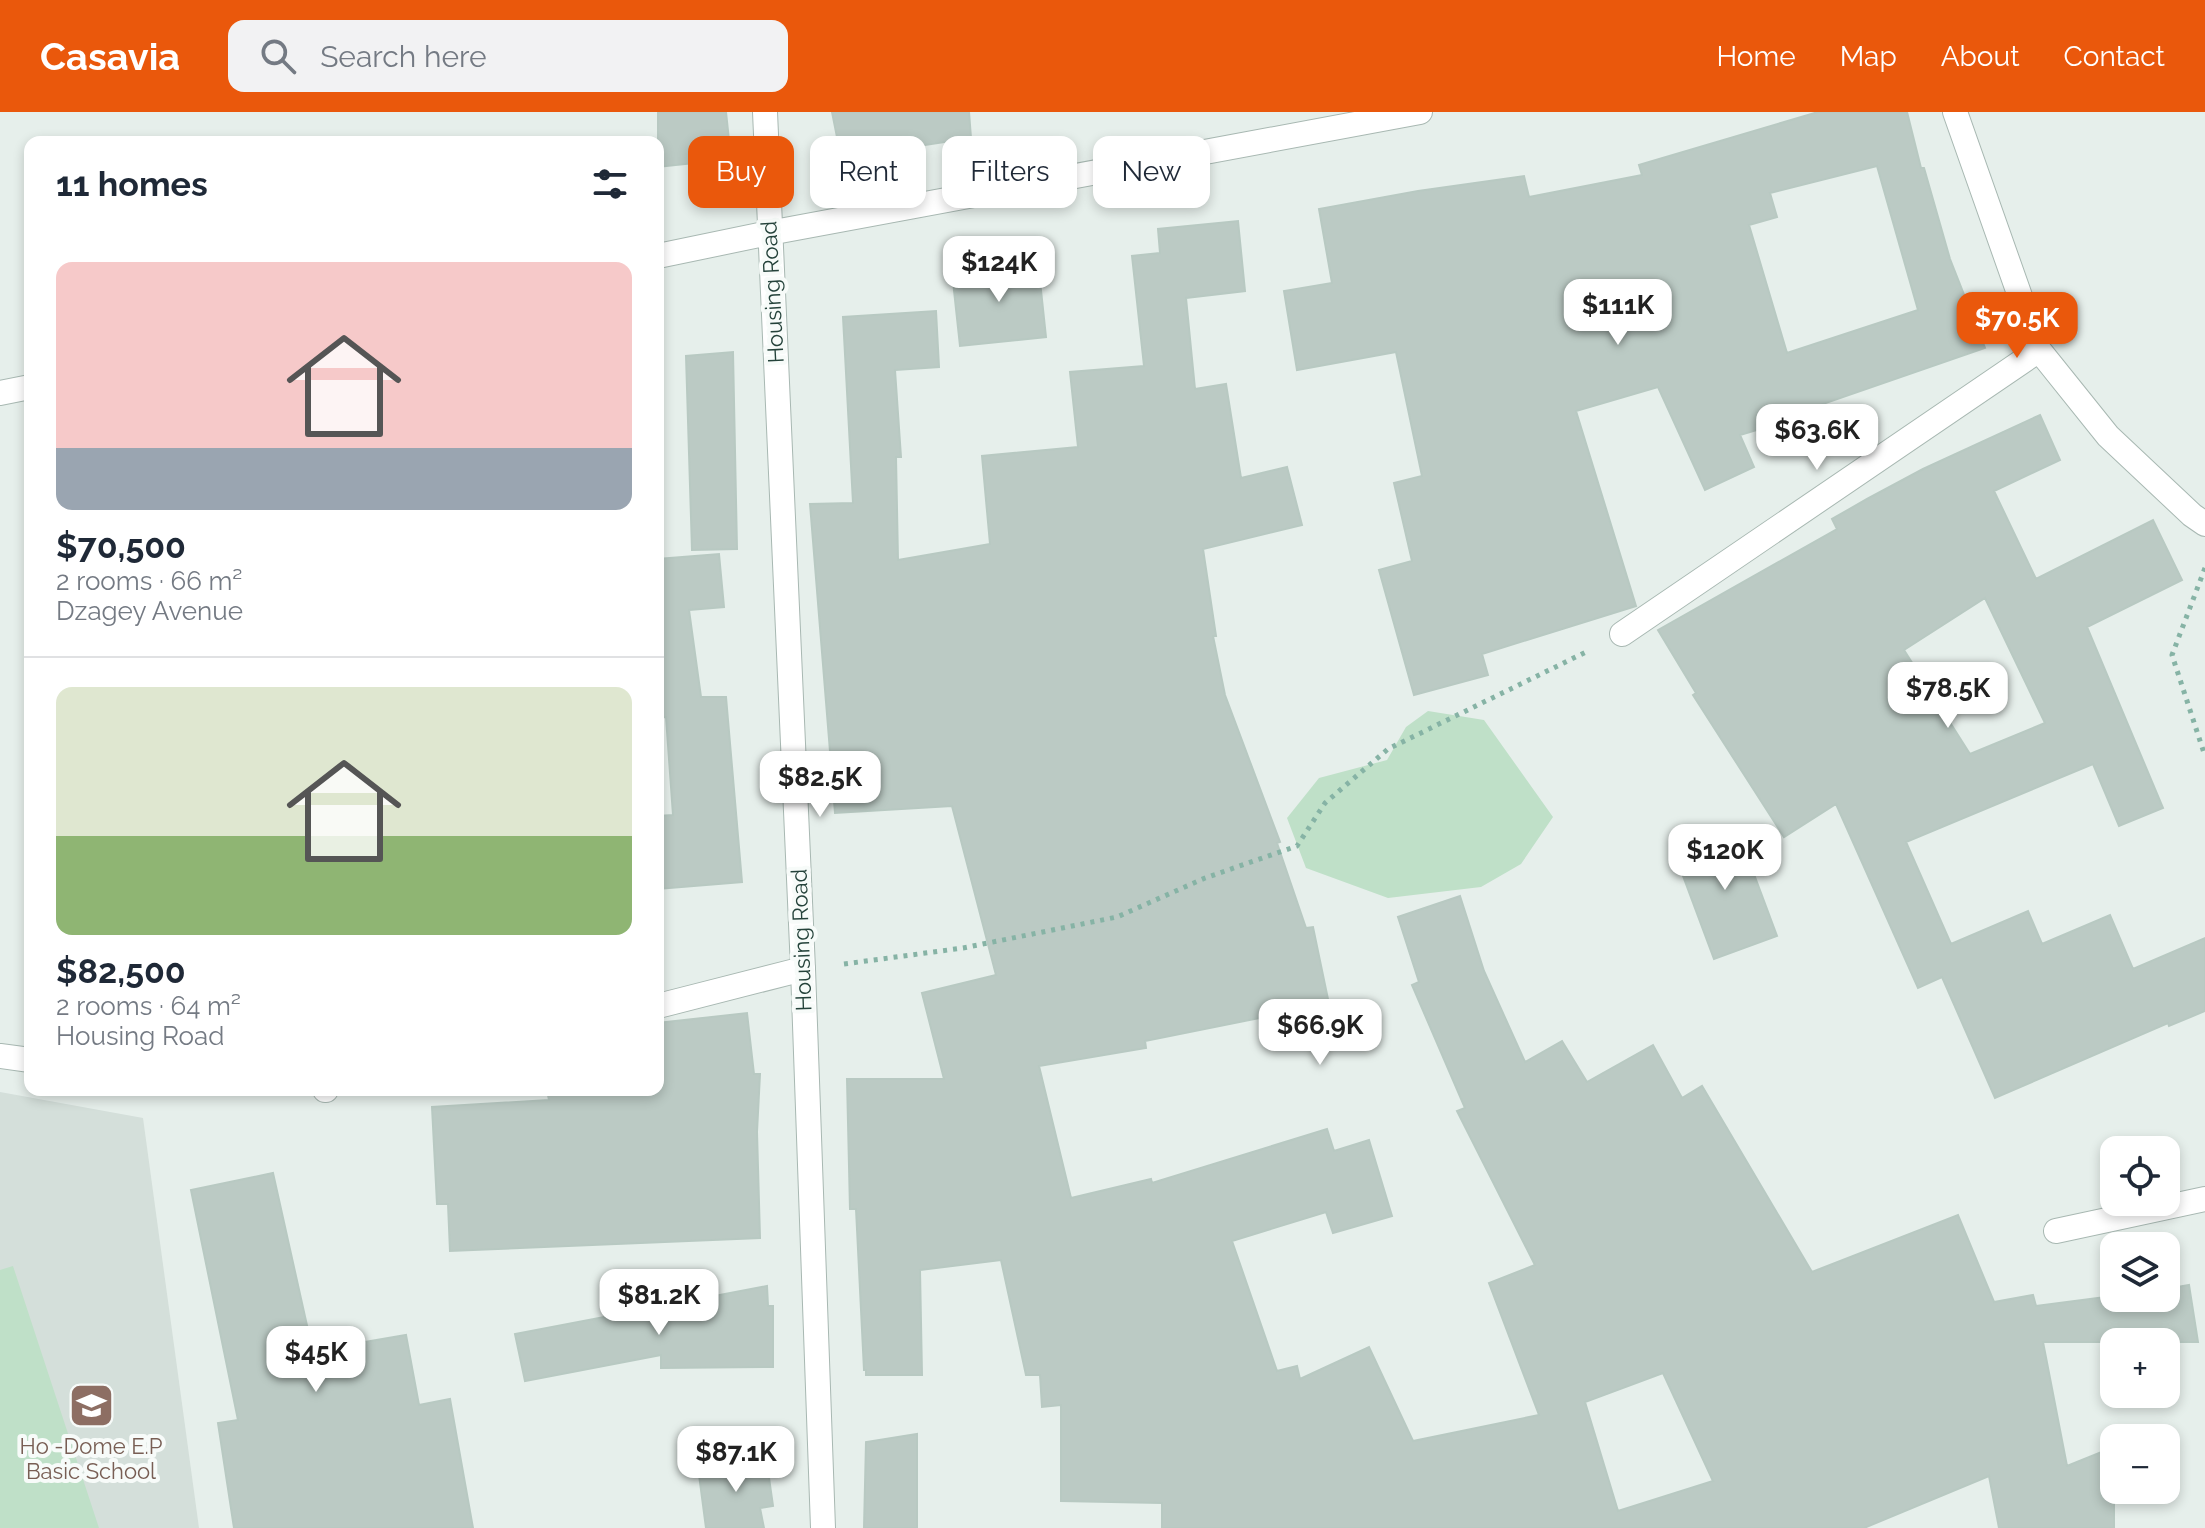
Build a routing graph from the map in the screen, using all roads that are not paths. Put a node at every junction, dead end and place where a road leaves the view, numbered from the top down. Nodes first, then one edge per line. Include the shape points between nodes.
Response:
1 (765, 112) edge
2 (1420, 112) edge
3 (1955, 112) edge
4 (769, 233) junction
5 (664, 255) edge
6 (2039, 350) junction
7 (24, 388) edge
8 (0, 393) edge
9 (2205, 524) edge
10 (1622, 634) road end
11 (803, 969) junction
12 (664, 1004) edge
13 (0, 1056) edge
14 (24, 1059) edge
15 (2205, 1199) edge
16 (2056, 1231) dead end
17 (823, 1528) edge

1 - 4 street, Housing Road
2 - 4 street
3 - 6 street
4 - 5 street
4 - 11 street, Housing Road
6 - 9 street via 2108,436
6 - 10 street
7 - 8 street
11 - 12 street
11 - 17 street, Housing Road
13 - 14 street
15 - 16 street

